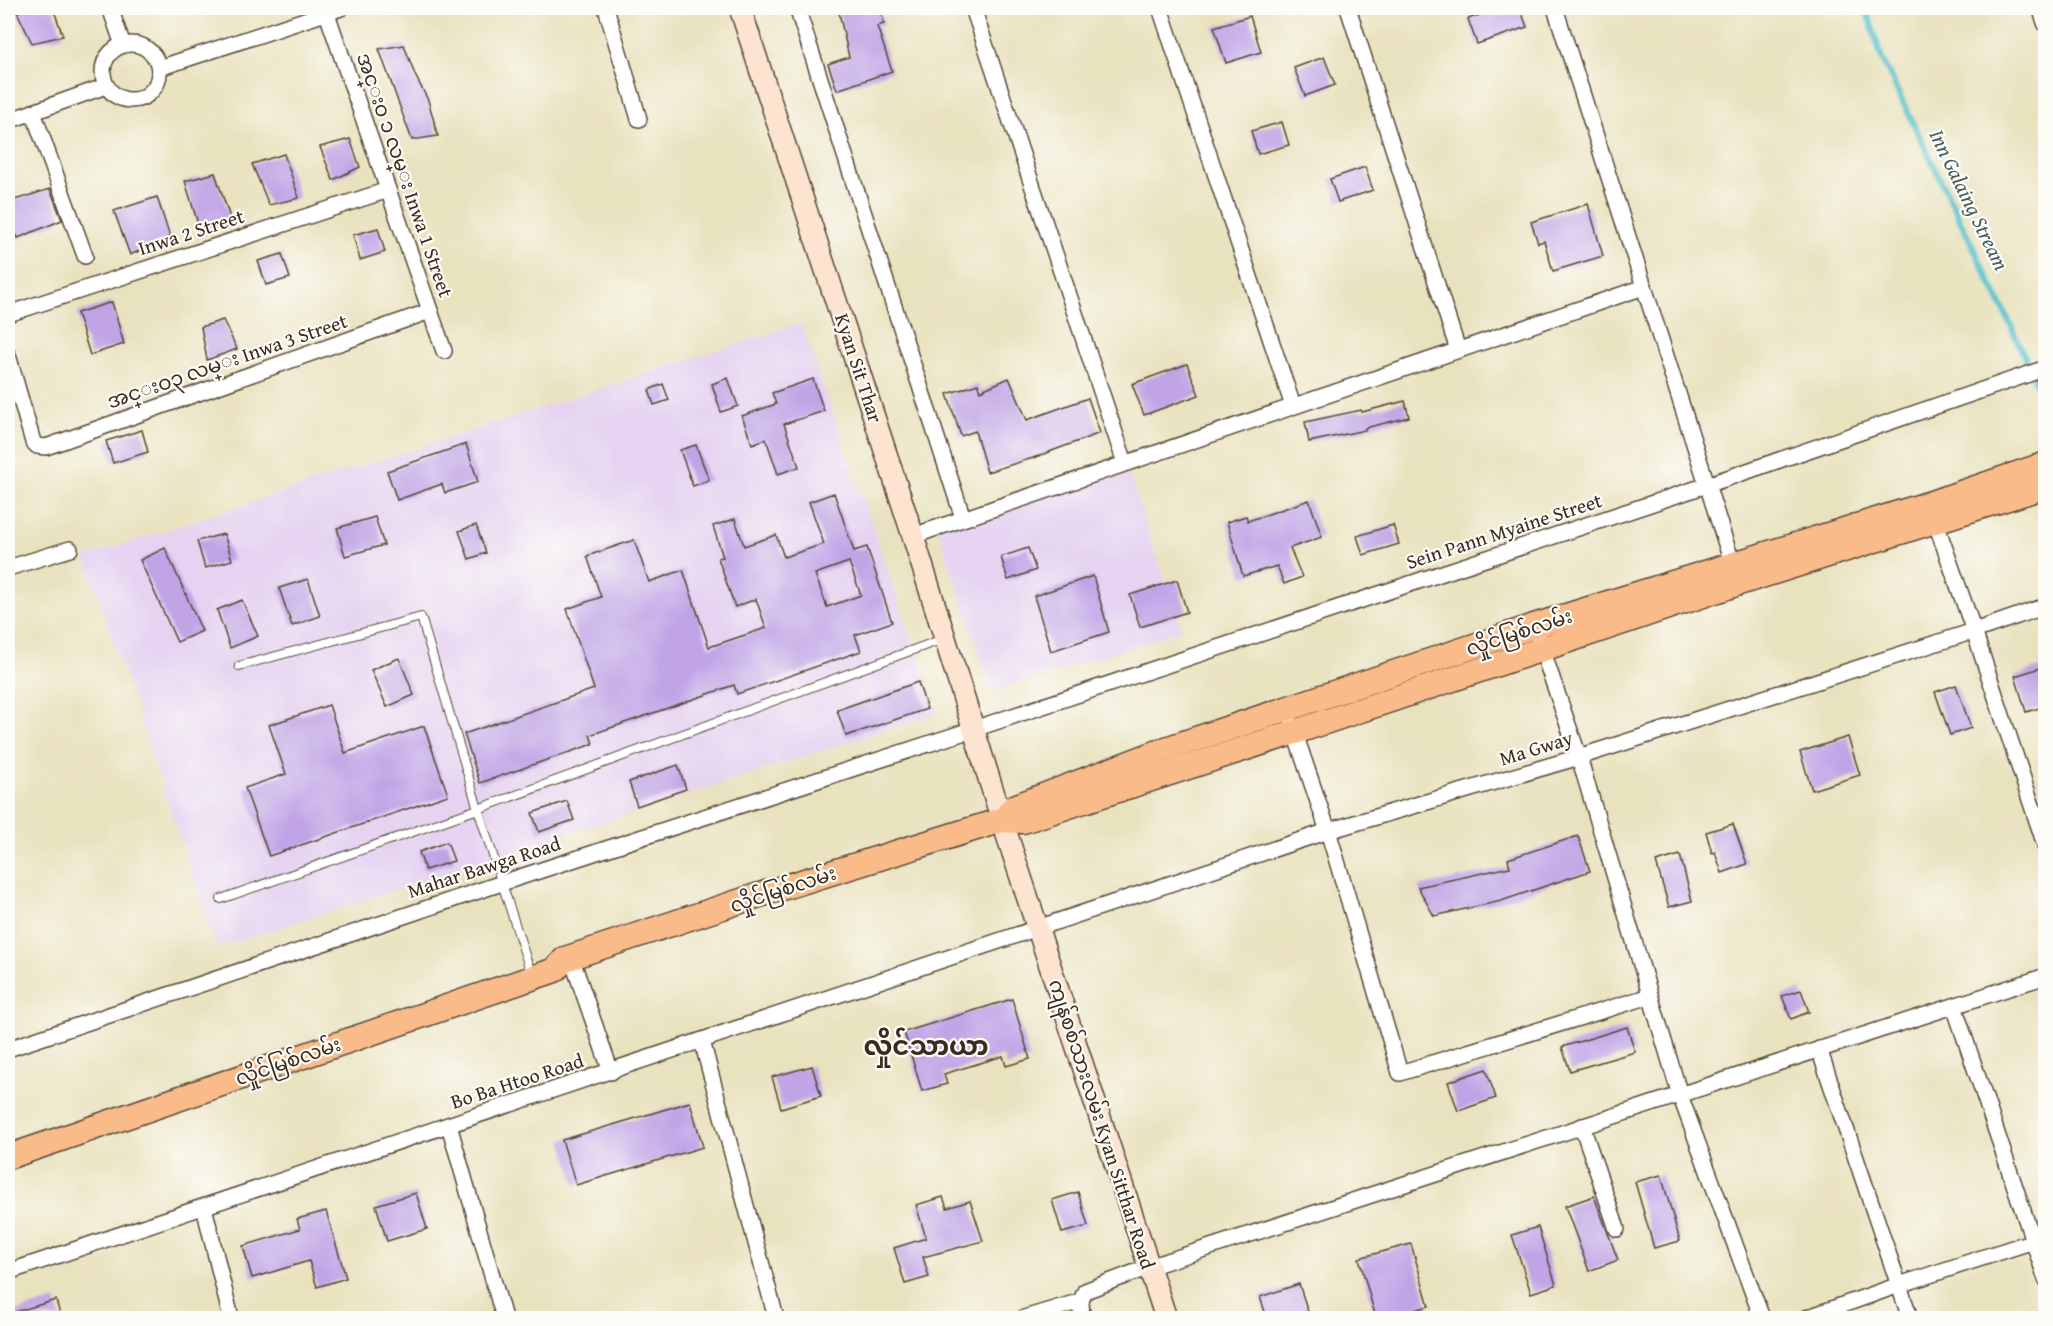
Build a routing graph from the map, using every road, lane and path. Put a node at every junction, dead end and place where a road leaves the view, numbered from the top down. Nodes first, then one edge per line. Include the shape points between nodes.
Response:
1 (110, 8) edge
2 (341, 8) edge
3 (606, 8) edge
4 (740, 8) edge
5 (797, 8) edge
6 (973, 8) edge
7 (1160, 8) edge
8 (1348, 8) edge
9 (1555, 8) edge
10 (2040, 8) edge
11 (325, 10) edge
12 (2046, 25) edge
13 (123, 45) junction
14 (159, 68) junction
15 (106, 86) junction
16 (33, 112) junction
17 (639, 118) dead end
18 (8, 121) edge
19 (388, 190) junction
20 (85, 256) dead end
21 (1644, 287) junction
22 (430, 311) junction
23 (8, 314) edge
24 (1458, 350) junction
25 (444, 351) dead end
26 (8, 355) edge
27 (2045, 369) edge
28 (1293, 406) junction
29 (1125, 463) junction
30 (2046, 464) edge
31 (1707, 485) junction
32 (2046, 486) edge
33 (1932, 512) junction
34 (963, 518) junction
35 (914, 536) junction
36 (70, 549) dead end
37 (8, 568) edge
38 (1736, 574) junction
39 (2046, 606) edge
40 (1974, 631) junction
41 (1539, 637) junction
42 (944, 638) junction
43 (239, 666) dead end
44 (1286, 709) junction
45 (974, 729) junction
46 (1295, 732) junction
47 (1579, 757) junction
48 (478, 809) junction
49 (1002, 820) junction
50 (1328, 831) junction
51 (2046, 848) edge
52 (502, 883) junction
53 (221, 899) dead end
54 (1039, 929) junction
55 (568, 958) junction
56 (531, 970) junction
57 (2046, 976) edge
58 (1650, 996) junction
59 (1954, 1006) junction
60 (702, 1041) junction
61 (8, 1049) edge
62 (1819, 1049) junction
63 (611, 1072) junction
64 (1680, 1095) junction
65 (449, 1125) junction
66 (1582, 1126) junction
67 (8, 1140) edge
68 (8, 1157) edge
69 (204, 1207) junction
70 (1617, 1229) dead end
71 (2039, 1239) edge
72 (1149, 1267) junction
73 (8, 1272) edge
74 (2046, 1279) edge
75 (1899, 1285) junction
76 (1081, 1300) junction
77 (231, 1318) edge
78 (504, 1318) edge
79 (776, 1318) edge
80 (1024, 1318) edge
81 (1082, 1318) edge
82 (1166, 1318) edge
83 (1762, 1318) edge
84 (1806, 1318) edge
85 (1910, 1318) edge

1 - 13 street
2 - 11 street
3 - 17 street
4 - 35 main road, Kyan Sit Thar
5 - 34 street
6 - 29 street
7 - 28 street
8 - 24 street
9 - 21 street
10 - 12 street
11 - 14 street
11 - 19 street, အင္းဝ ၁ လမ္း Inwa 1 Street
13 - 14 street via 142,46 150,51
13 - 15 street via 107,57 103,66
14 - 15 street via 155,87 140,99 121,99
15 - 16 street
16 - 18 street
16 - 20 street
19 - 22 street, အင္းဝ ၁ လမ္း Inwa 1 Street
19 - 23 street, Inwa 2 Street
21 - 24 street
21 - 31 street
22 - 25 street, အင္းဝ ၁ လမ္း Inwa 1 Street
22 - 26 street, အင္းဝ၃ လမ္း Inwa 3 Street via 46,447 33,441
24 - 28 street
27 - 31 street, Sein Pann Myaine Street
28 - 29 street
29 - 34 street
30 - 33 main road, လှိုင်မြစ်လမ်း
31 - 38 street
31 - 45 street, Sein Pann Myaine Street
32 - 33 main road, လှိုင်မြစ်လမ်း
33 - 38 main road, လှိုင်မြစ်လမ်း
33 - 40 street
34 - 35 street
35 - 42 main road, Kyan Sit Thar
36 - 37 street
38 - 41 main road, လှိုင်မြစ်လမ်း
39 - 40 street, Ma Gway
40 - 47 street, Ma Gway
40 - 51 street
41 - 44 main road, လှိုင်မြစ်လမ်း
41 - 46 main road, လှိုင်မြစ်လမ်း
41 - 47 street
42 - 45 main road, Kyan Sit Thar
42 - 48 lane
43 - 48 lane via 421,617
44 - 46 street
44 - 49 main road, လှိုင်မြစ်လမ်း via 1166,749 1014,807
45 - 49 main road, Kyan Sit Thar
45 - 52 street, Mahar Bawga Road
46 - 49 main road, လှိုင်မြစ်လမ်း via 1023,821
46 - 50 street
47 - 50 street, Ma Gway
47 - 58 street
48 - 52 lane
48 - 53 lane
49 - 54 main road, ကျန်စစ်သားလမ်း Kyan Sitthar Road
49 - 55 main road, လှိုင်မြစ်လမ်း
50 - 54 street, Ma Gway
50 - 58 street via 1400,1073
52 - 56 lane
52 - 61 street, Mahar Bawga Road
54 - 60 street, Bo Ba Htoo Road
54 - 72 main road, ကျန်စစ်သားလမ်း Kyan Sitthar Road
55 - 56 main road, လှိုင်မြစ်လမ်း via 552,956
55 - 63 street
56 - 67 main road, လှိုင်မြစ်လမ်း
56 - 68 main road, လှိုင်မြစ်လမ်း
57 - 59 street
58 - 64 street
59 - 62 street
59 - 71 street
60 - 63 street, Bo Ba Htoo Road
60 - 79 street
62 - 64 street
62 - 75 street
63 - 65 street, Bo Ba Htoo Road
64 - 66 street
64 - 83 street
65 - 69 street, Bo Ba Htoo Road
65 - 78 street
66 - 70 street
66 - 72 street
69 - 73 street, Bo Ba Htoo Road
69 - 77 street
71 - 74 street
71 - 75 street
72 - 76 street via 1085,1291
72 - 82 main road, ကျန်စစ်သားလမ်း Kyan Sitthar Road
75 - 84 street
75 - 85 street
76 - 80 street
76 - 81 street

